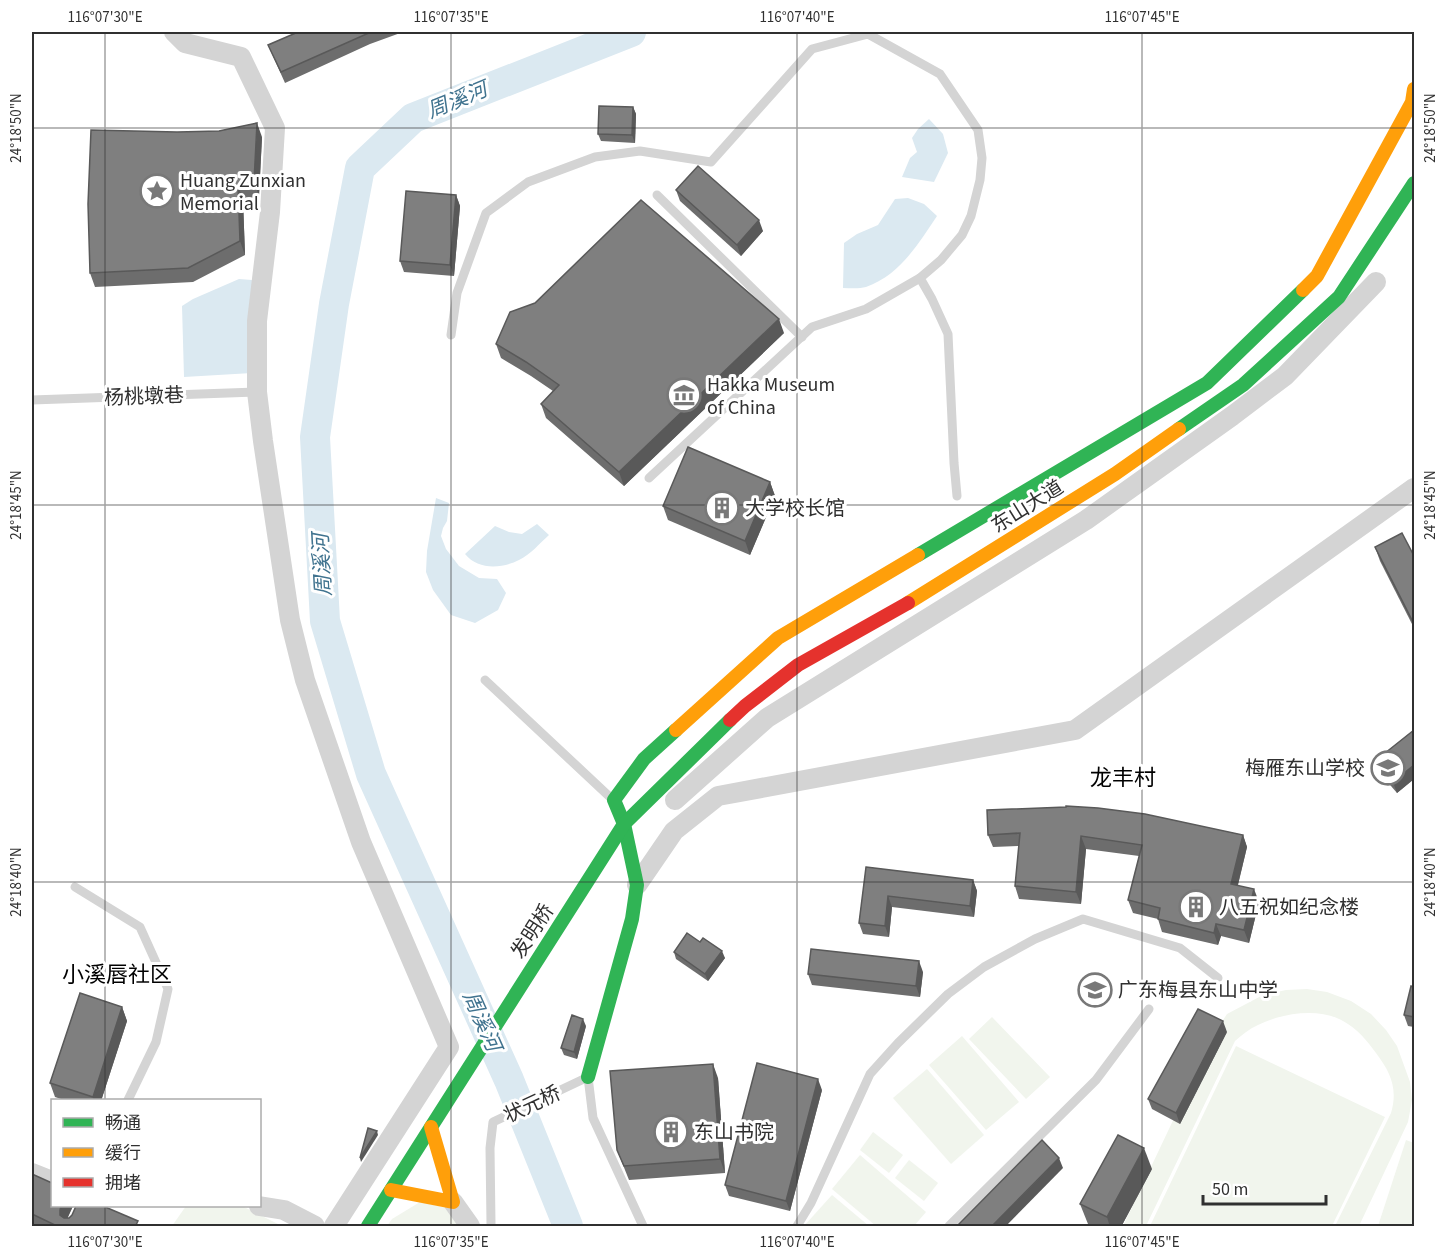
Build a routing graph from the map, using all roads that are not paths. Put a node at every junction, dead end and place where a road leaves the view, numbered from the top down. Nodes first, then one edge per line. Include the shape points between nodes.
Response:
1 (174, 32) edge
2 (1414, 89) edge
3 (1414, 183) edge
4 (657, 195) dead end
5 (920, 278) junction
6 (1376, 282) dead end
7 (451, 335) dead end
8 (801, 337) junction
9 (257, 392) junction
10 (32, 400) edge
11 (649, 478) dead end
12 (1414, 488) edge
13 (957, 496) dead end
14 (485, 680) dead end
15 (614, 800) junction
16 (675, 800) dead end
17 (624, 824) junction
18 (637, 885) junction
19 (75, 886) dead end
20 (1218, 978) dead end
21 (1149, 1009) dead end
22 (588, 1077) junction
23 (129, 1099) edge
24 (431, 1127) junction
25 (32, 1173) edge
26 (51, 1181) edge
27 (391, 1190) junction
28 (453, 1202) junction
29 (261, 1206) edge
30 (491, 1224) dead end
31 (315, 1227) edge
32 (334, 1227) edge
33 (368, 1227) edge
34 (470, 1227) edge
35 (643, 1227) edge
36 (797, 1227) edge
37 (949, 1227) edge

1 - 9 street via 185,43 241,57 275,128 257,321
2 - 15 main road via 1412,102 1317,276 1207,383 778,638 644,759
3 - 17 main road, 东山大道 via 1339,297 1243,385 1115,474 924,594 798,665 745,706
4 - 8 lane
5 - 7 lane via 962,235 971,216 982,158 978,129 940,74 868,34 812,49 711,162 640,151 595,157 528,183 486,213 456,293
5 - 8 lane via 867,309 812,327
5 - 13 lane via 948,333
6 - 16 street via 1285,376 1250,403 1086,520 767,718
8 - 11 lane
9 - 10 lane, 杨桃墩巷
9 - 32 street via 290,620 305,680 362,842 449,1047
12 - 18 street via 1075,730 718,796 674,831
14 - 15 lane
15 - 17 main road
17 - 18 main road
17 - 24 main road, 发明桥
18 - 22 main road via 632,919
19 - 23 lane via 140,927 168,989 156,1042
20 - 36 lane via 1180,948 1083,919 1035,939 984,968 948,994 870,1074
21 - 37 lane via 1096,1080
22 - 30 lane, 状元桥 via 493,1122
22 - 35 lane via 593,1118
24 - 27 main road, 发明桥
24 - 28 main road
25 - 26 street
27 - 28 main road
27 - 33 main road, 发明桥
28 - 34 street
29 - 31 street via 284,1210

